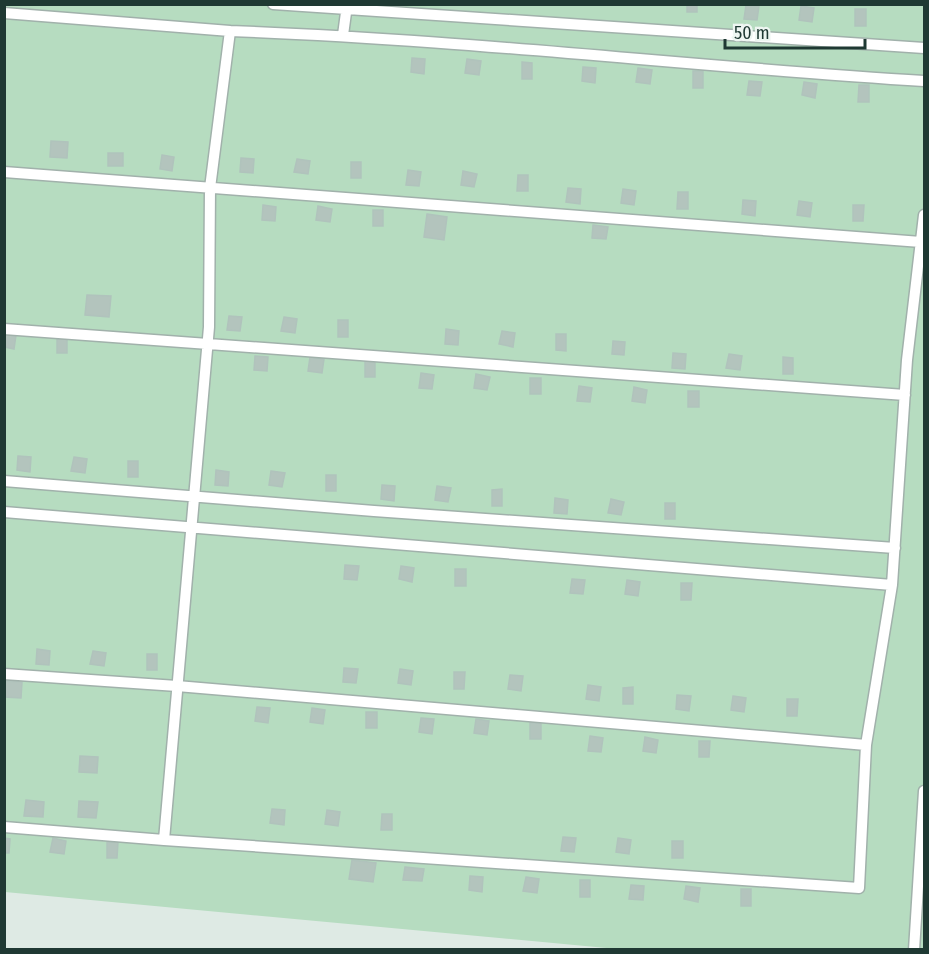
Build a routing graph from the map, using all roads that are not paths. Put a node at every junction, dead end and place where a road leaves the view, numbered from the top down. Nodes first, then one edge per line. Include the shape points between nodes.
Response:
1 (273, 4) edge
2 (346, 7) edge
3 (4, 13) edge
4 (230, 31) junction
5 (343, 35) junction
6 (924, 48) edge
7 (924, 81) edge
8 (4, 172) edge
9 (210, 188) junction
10 (924, 215) edge
11 (921, 242) junction
12 (4, 329) edge
13 (208, 344) junction
14 (905, 395) junction
15 (4, 481) edge
16 (195, 497) junction
17 (4, 512) edge
18 (192, 529) junction
19 (895, 548) junction
20 (892, 585) junction
21 (4, 674) edge
22 (177, 686) junction
23 (866, 745) junction
24 (924, 791) edge
25 (4, 826) edge
26 (164, 840) junction
27 (914, 950) edge

1 - 2 lane
2 - 5 lane
2 - 6 lane
3 - 4 lane
4 - 5 lane
4 - 9 lane
5 - 7 lane
8 - 9 lane
9 - 11 lane
9 - 13 lane
10 - 11 lane
11 - 14 lane
12 - 13 lane
13 - 14 lane
13 - 16 lane
14 - 19 lane
15 - 16 lane
16 - 18 lane
16 - 19 lane
17 - 18 lane
18 - 20 lane
18 - 22 lane
19 - 20 lane
20 - 23 lane
21 - 22 lane
22 - 23 lane
22 - 26 lane
23 - 26 lane via 859,888
24 - 27 lane
25 - 26 lane

